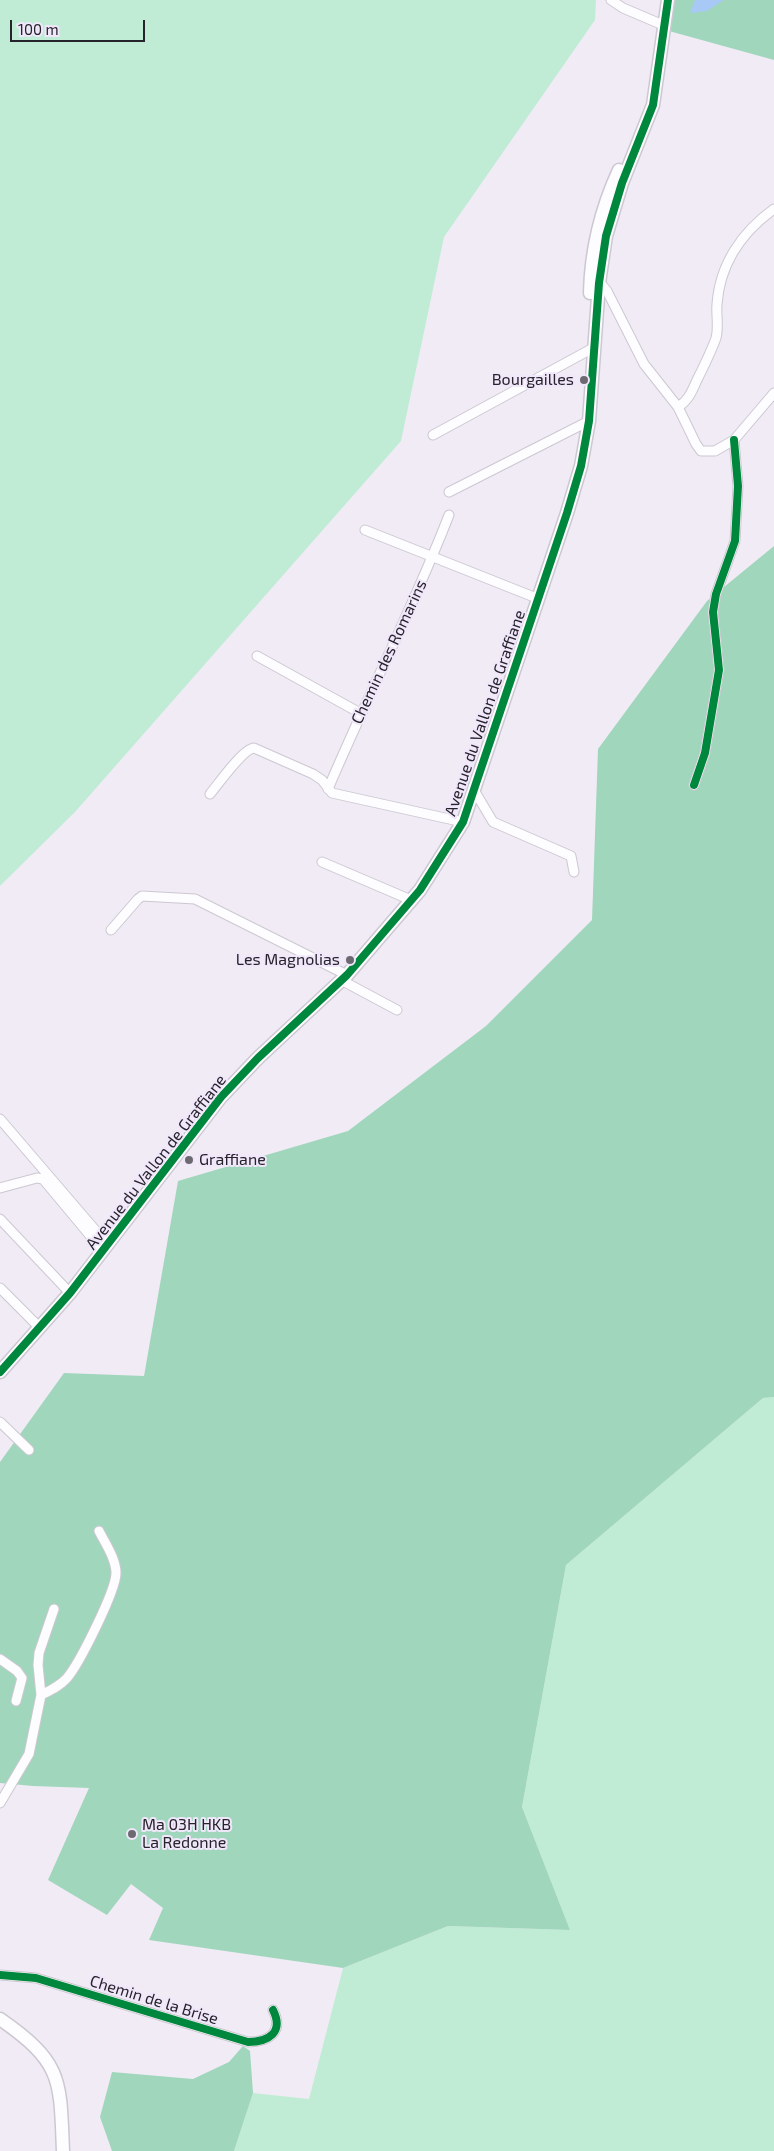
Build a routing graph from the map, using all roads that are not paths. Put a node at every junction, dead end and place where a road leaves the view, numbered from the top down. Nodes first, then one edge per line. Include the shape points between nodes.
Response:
1 (611, 0) edge
2 (668, 0) edge
3 (663, 25) junction
4 (774, 209) edge
5 (595, 282) junction
6 (593, 348) junction
7 (774, 393) edge
8 (678, 407) junction
9 (589, 421) junction
10 (434, 434) dead end
11 (734, 440) junction
12 (449, 492) dead end
13 (449, 515) dead end
14 (365, 530) dead end
15 (432, 558) junction
16 (539, 598) junction
17 (257, 656) dead end
18 (360, 713) junction
19 (694, 785) dead end
20 (328, 789) junction
21 (474, 790) junction
22 (210, 794) dead end
23 (463, 822) junction
24 (322, 862) dead end
25 (574, 872) dead end
26 (412, 900) junction
27 (111, 930) dead end
28 (344, 977) junction
29 (397, 1010) dead end
30 (0, 1119) edge
31 (0, 1188) edge
32 (0, 1219) edge
33 (105, 1248) junction
34 (0, 1288) edge
35 (70, 1293) junction
36 (40, 1328) junction
37 (0, 1372) edge
38 (0, 1422) edge
39 (29, 1450) dead end
40 (99, 1531) dead end
41 (54, 1609) dead end
42 (0, 1659) edge
43 (41, 1695) junction
44 (16, 1701) dead end
45 (0, 1803) edge
46 (0, 1975) edge
47 (273, 2010) dead end
48 (0, 2019) edge
49 (63, 2151) edge

1 - 3 street
2 - 3 street, Avenue du Vallon de Graffiane
3 - 5 street, Avenue du Vallon de Graffiane via 653,105 622,183
4 - 8 street via 760,219 734,248 719,290 716,337 689,398
5 - 6 street, Avenue du Vallon de Graffiane
5 - 8 street via 608,291 649,372
6 - 9 street, Avenue du Vallon de Graffiane
6 - 10 street
7 - 11 street
8 - 11 street via 701,451 720,450
9 - 12 street
9 - 16 street, Avenue du Vallon de Graffiane via 576,482
11 - 19 street via 738,478 735,541 716,594 713,612 719,670 705,753
13 - 15 street, Chemin des Romarins
14 - 15 street
15 - 16 street
15 - 18 street, Chemin des Romarins
16 - 21 street, Avenue du Vallon de Graffiane
17 - 18 street
18 - 20 street, Chemin des Romarins
20 - 22 street via 313,774 250,748
20 - 23 street via 341,795
21 - 23 street, Avenue du Vallon de Graffiane
21 - 25 street via 493,822 571,856
23 - 26 street, Avenue du Vallon de Graffiane
24 - 26 street
26 - 28 street, Avenue du Vallon de Graffiane
27 - 28 street via 142,896 196,899
28 - 29 street
28 - 33 street, Avenue du Vallon de Graffiane via 220,1098
30 - 33 street
31 - 33 street via 43,1179
32 - 35 street
33 - 35 street, Avenue du Vallon de Graffiane
34 - 36 street
35 - 36 street, Avenue du Vallon de Graffiane
36 - 37 street, Avenue du Vallon de Graffiane
38 - 39 street
40 - 43 street via 114,1562 116,1572 112,1595 68,1676 56,1688
41 - 43 street via 39,1653
42 - 44 street via 22,1678
43 - 45 street via 29,1754
46 - 47 street, Chemin de la Brise via 36,1978 248,2042 262,2042 270,2037 276,2028 277,2018
48 - 49 street via 39,2049 54,2072 60,2098

